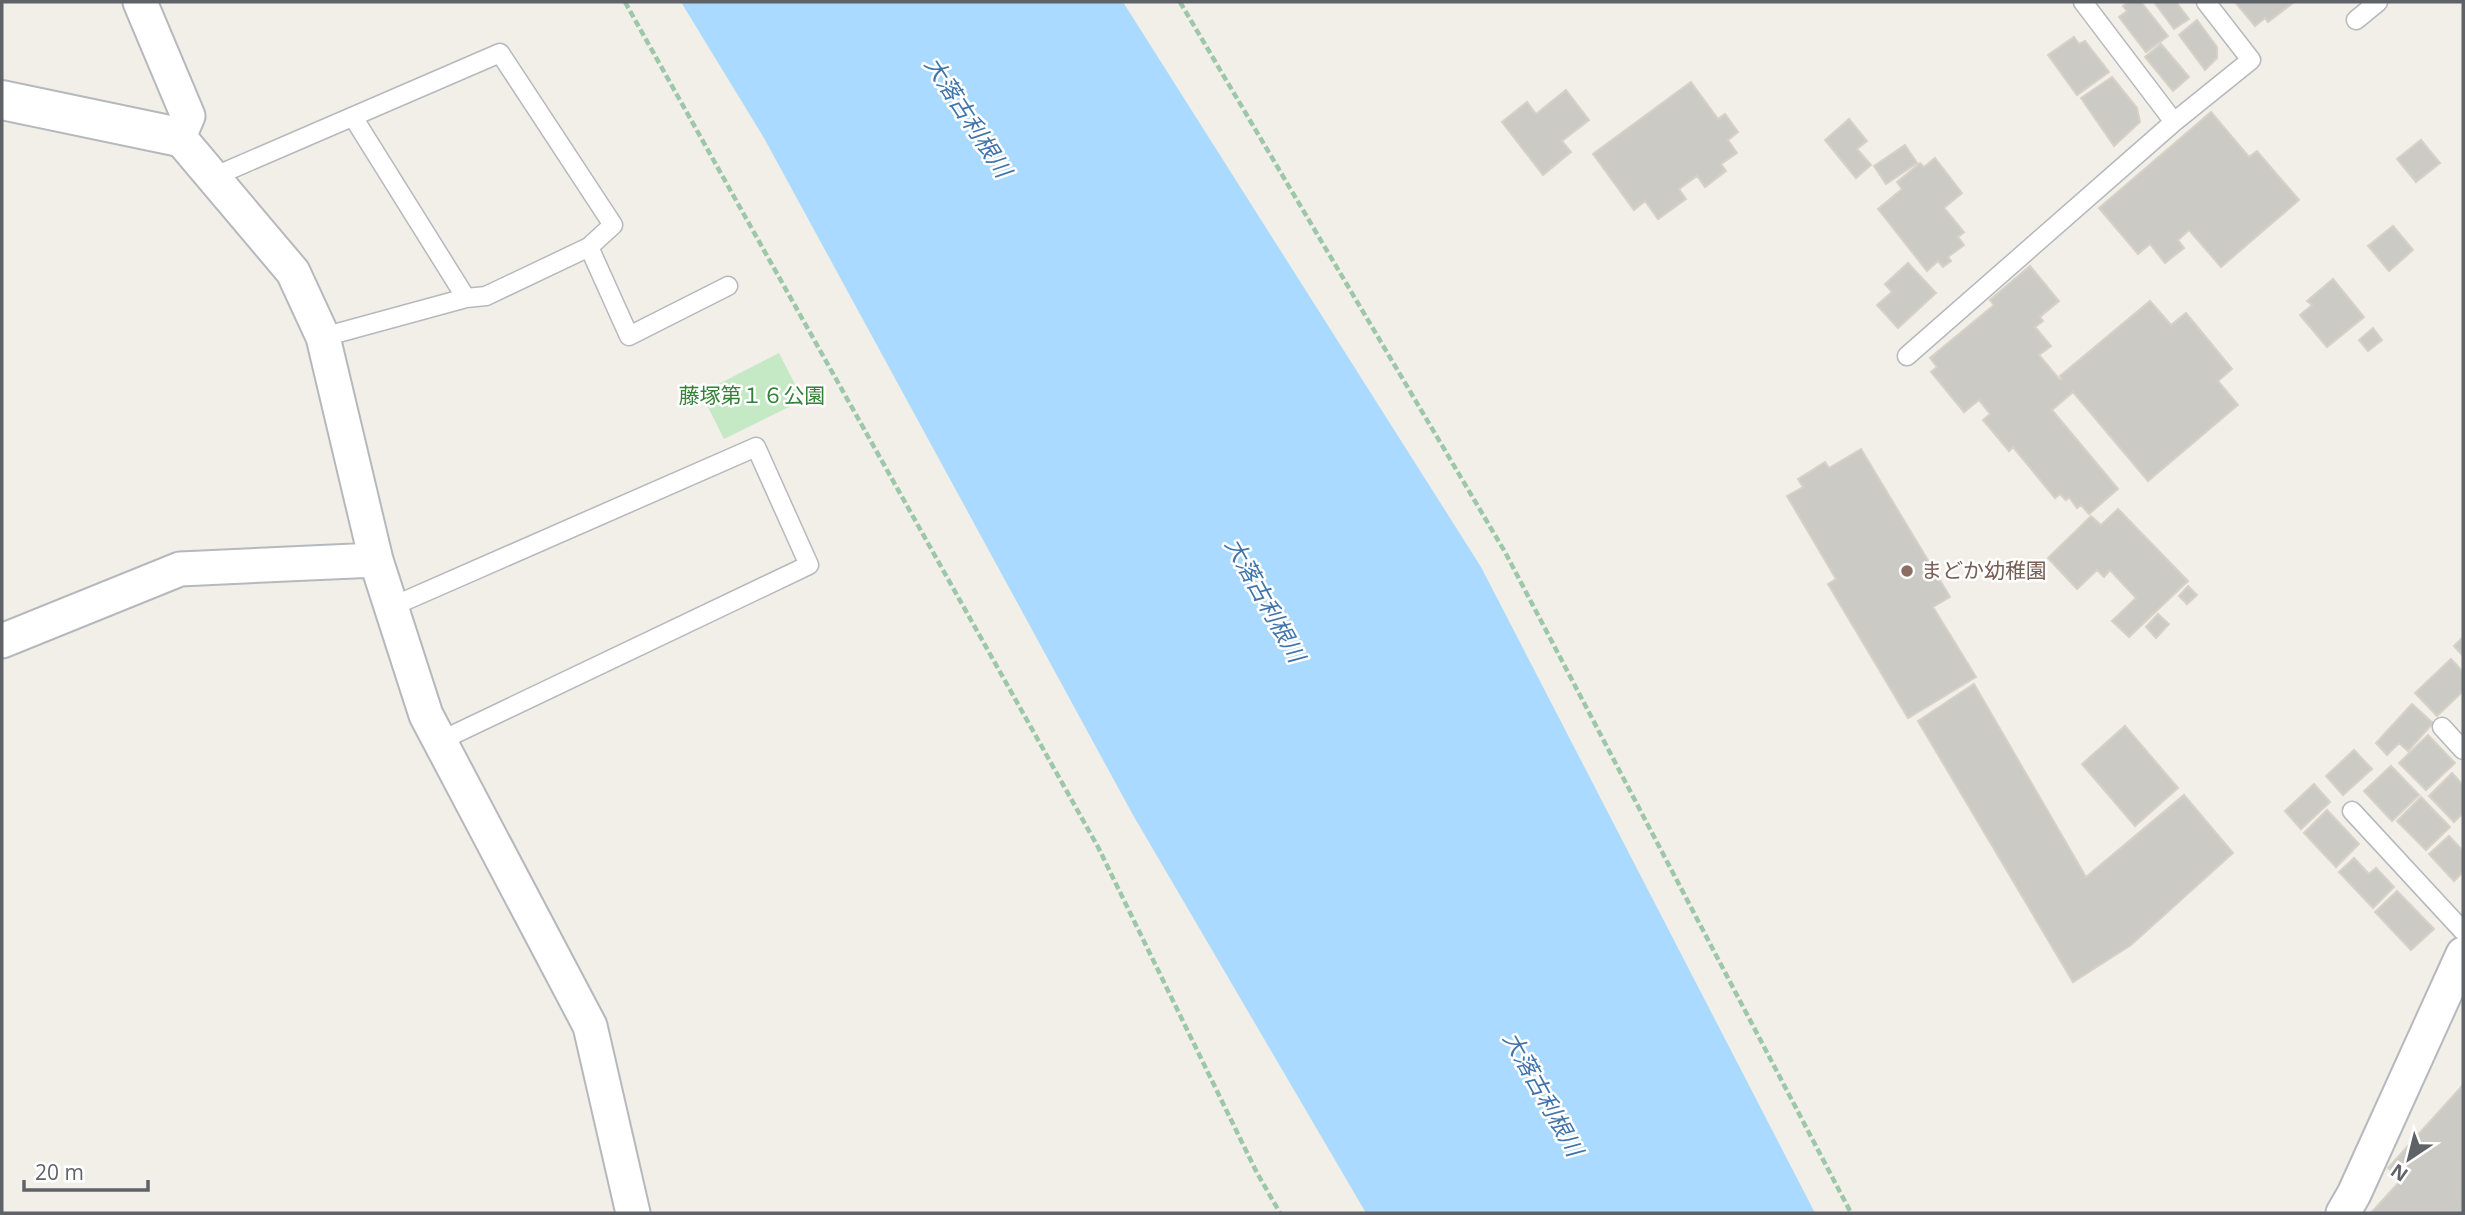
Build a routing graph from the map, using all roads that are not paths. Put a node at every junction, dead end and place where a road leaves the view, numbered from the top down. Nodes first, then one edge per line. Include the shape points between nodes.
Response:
1 (140, 2) edge
2 (2082, 2) edge
3 (2206, 2) edge
4 (2378, 2) edge
5 (2356, 20) dead end
6 (2, 100) edge
7 (352, 117) junction
8 (2174, 122) junction
9 (179, 137) junction
10 (213, 177) junction
11 (589, 247) junction
12 (728, 286) dead end
13 (466, 298) junction
14 (323, 337) junction
15 (1906, 356) dead end
16 (376, 560) junction
17 (391, 607) junction
18 (2, 641) edge
19 (2442, 727) dead end
20 (440, 741) junction
21 (2463, 750) edge
22 (2352, 811) dead end
23 (2463, 931) edge
24 (2463, 954) edge
25 (633, 1213) edge
26 (2343, 1213) edge

1 - 9 street via 188,116
2 - 8 lane
3 - 8 lane via 2251,60
4 - 5 lane
6 - 9 street
7 - 10 lane
7 - 11 lane via 500,53 613,225
7 - 13 lane
8 - 15 lane
9 - 10 street
10 - 14 street via 293,272
11 - 12 lane via 629,336
11 - 13 lane via 486,296
13 - 14 lane
14 - 16 street
16 - 17 street
16 - 18 street via 180,569
17 - 20 street via 426,715
17 - 20 lane via 756,447 809,565
19 - 21 lane
20 - 25 street via 590,1026
22 - 23 lane
24 - 26 street

